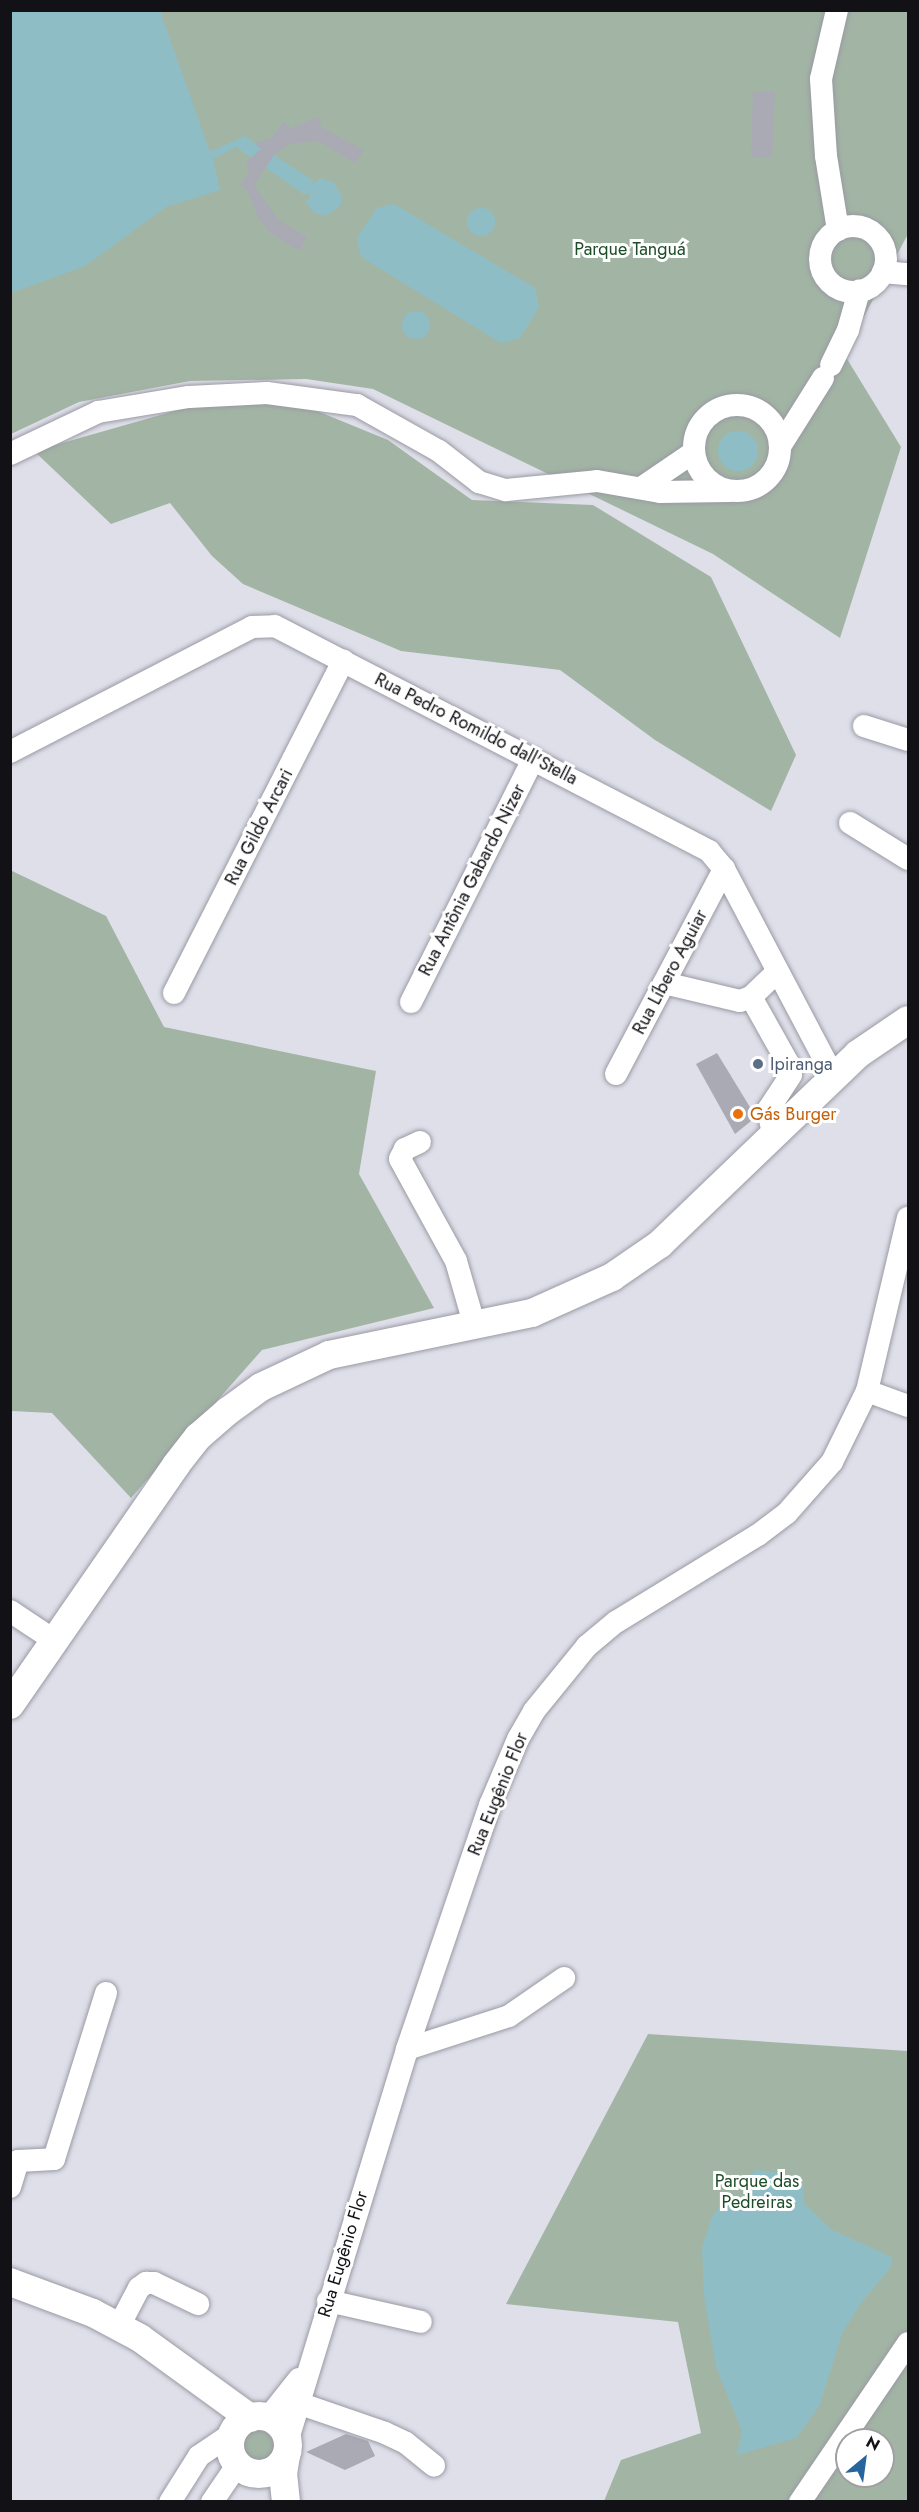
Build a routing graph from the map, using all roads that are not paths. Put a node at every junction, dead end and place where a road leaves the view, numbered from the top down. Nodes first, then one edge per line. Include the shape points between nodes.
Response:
1 (837, 10) edge
2 (838, 230) junction
3 (900, 268) edge
4 (860, 291) junction
5 (781, 445) junction
6 (694, 452) junction
7 (10, 454) edge
8 (641, 488) junction
9 (729, 491) junction
10 (343, 661) junction
11 (864, 726) dead end
12 (909, 740) edge
13 (10, 752) edge
14 (533, 759) junction
15 (850, 823) dead end
16 (909, 859) edge
17 (724, 869) junction
18 (778, 971) junction
19 (664, 983) junction
20 (174, 993) dead end
21 (751, 997) junction
22 (411, 1002) dead end
23 (909, 1020) edge
24 (804, 1021) junction
25 (772, 1033) junction
26 (616, 1074) dead end
27 (834, 1076) junction
28 (773, 1134) junction
29 (420, 1142) dead end
30 (909, 1218) edge
31 (475, 1327) junction
32 (867, 1391) junction
33 (909, 1406) edge
34 (10, 1611) edge
35 (55, 1641) junction
36 (14, 1691) edge
37 (564, 1978) dead end
38 (106, 1993) dead end
39 (407, 2049) junction
40 (10, 2187) edge
41 (10, 2282) edge
42 (328, 2301) junction
43 (198, 2304) dead end
44 (421, 2322) dead end
45 (119, 2326) junction
46 (909, 2343) edge
47 (310, 2360) junction
48 (298, 2403) junction
49 (251, 2423) junction
50 (287, 2448) junction
51 (434, 2466) dead end
52 (245, 2469) junction
53 (170, 2502) edge
54 (212, 2502) edge
55 (283, 2502) edge
56 (800, 2502) edge

1 - 2 street via 821,79 826,156
2 - 3 street via 861,227 875,235
2 - 4 street via 821,250 821,269 832,285
3 - 4 street
4 - 5 street via 848,330 827,371
5 - 6 street via 768,417 740,404 710,413 700,424
5 - 9 street via 779,460 766,480 745,490
6 - 8 street
6 - 9 street via 704,476
7 - 8 street via 98,412 189,397 267,393 357,405 440,452 480,482 506,490 597,482
8 - 9 street
10 - 13 street, Rua Pedro Romildo dall'Stella via 275,626 259,624
10 - 14 street, Rua Pedro Romildo dall'Stella
10 - 20 street, Rua Gildo Arcari
11 - 12 street
14 - 17 street, Rua Pedro Romildo dall'Stella via 701,845
14 - 22 street, Rua Antônia Gabardo Nizer
15 - 16 street
17 - 18 street, Rua Pedro Romildo dall'Stella
17 - 19 street, Rua Líbero Aguiar
18 - 21 street
18 - 24 street, Rua Pedro Romildo dall'Stella
19 - 21 street via 740,1001
19 - 26 street, Rua Líbero Aguiar
21 - 25 street
23 - 27 main road via 880,1037
24 - 25 street
24 - 27 street, Rua Pedro Romildo dall'Stella
25 - 28 street via 791,1075 768,1110
27 - 28 main road
28 - 31 main road via 640,1260 563,1302
29 - 31 street via 405,1149 400,1159 456,1261
30 - 32 street, Rua Eugênio Flor
31 - 35 main road via 330,1354 261,1387 228,1411 198,1437 176,1465
32 - 33 street
32 - 39 street, Rua Eugênio Flor via 832,1462 787,1513 616,1622 586,1646 534,1711 490,1805
34 - 35 street
35 - 36 main road
37 - 39 street via 508,2016
38 - 40 street via 54,2159 18,2161
39 - 42 street, Rua Eugênio Flor
41 - 45 main road
42 - 44 street
42 - 47 street, Rua Eugênio Flor
43 - 45 street via 146,2283 139,2288
45 - 49 main road via 162,2351
46 - 56 street
47 - 48 street, Rua Eugênio Flor
47 - 49 street, Rua Eugênio Flor via 290,2394
48 - 50 street, Rua Eugênio Flor
48 - 51 street via 396,2438
49 - 50 main road via 281,2426
49 - 52 main road via 231,2450
49 - 53 street, Rua Eugênio Flor via 199,2456
50 - 52 main road via 272,2471
50 - 55 main road
52 - 54 street
52 - 55 main road

